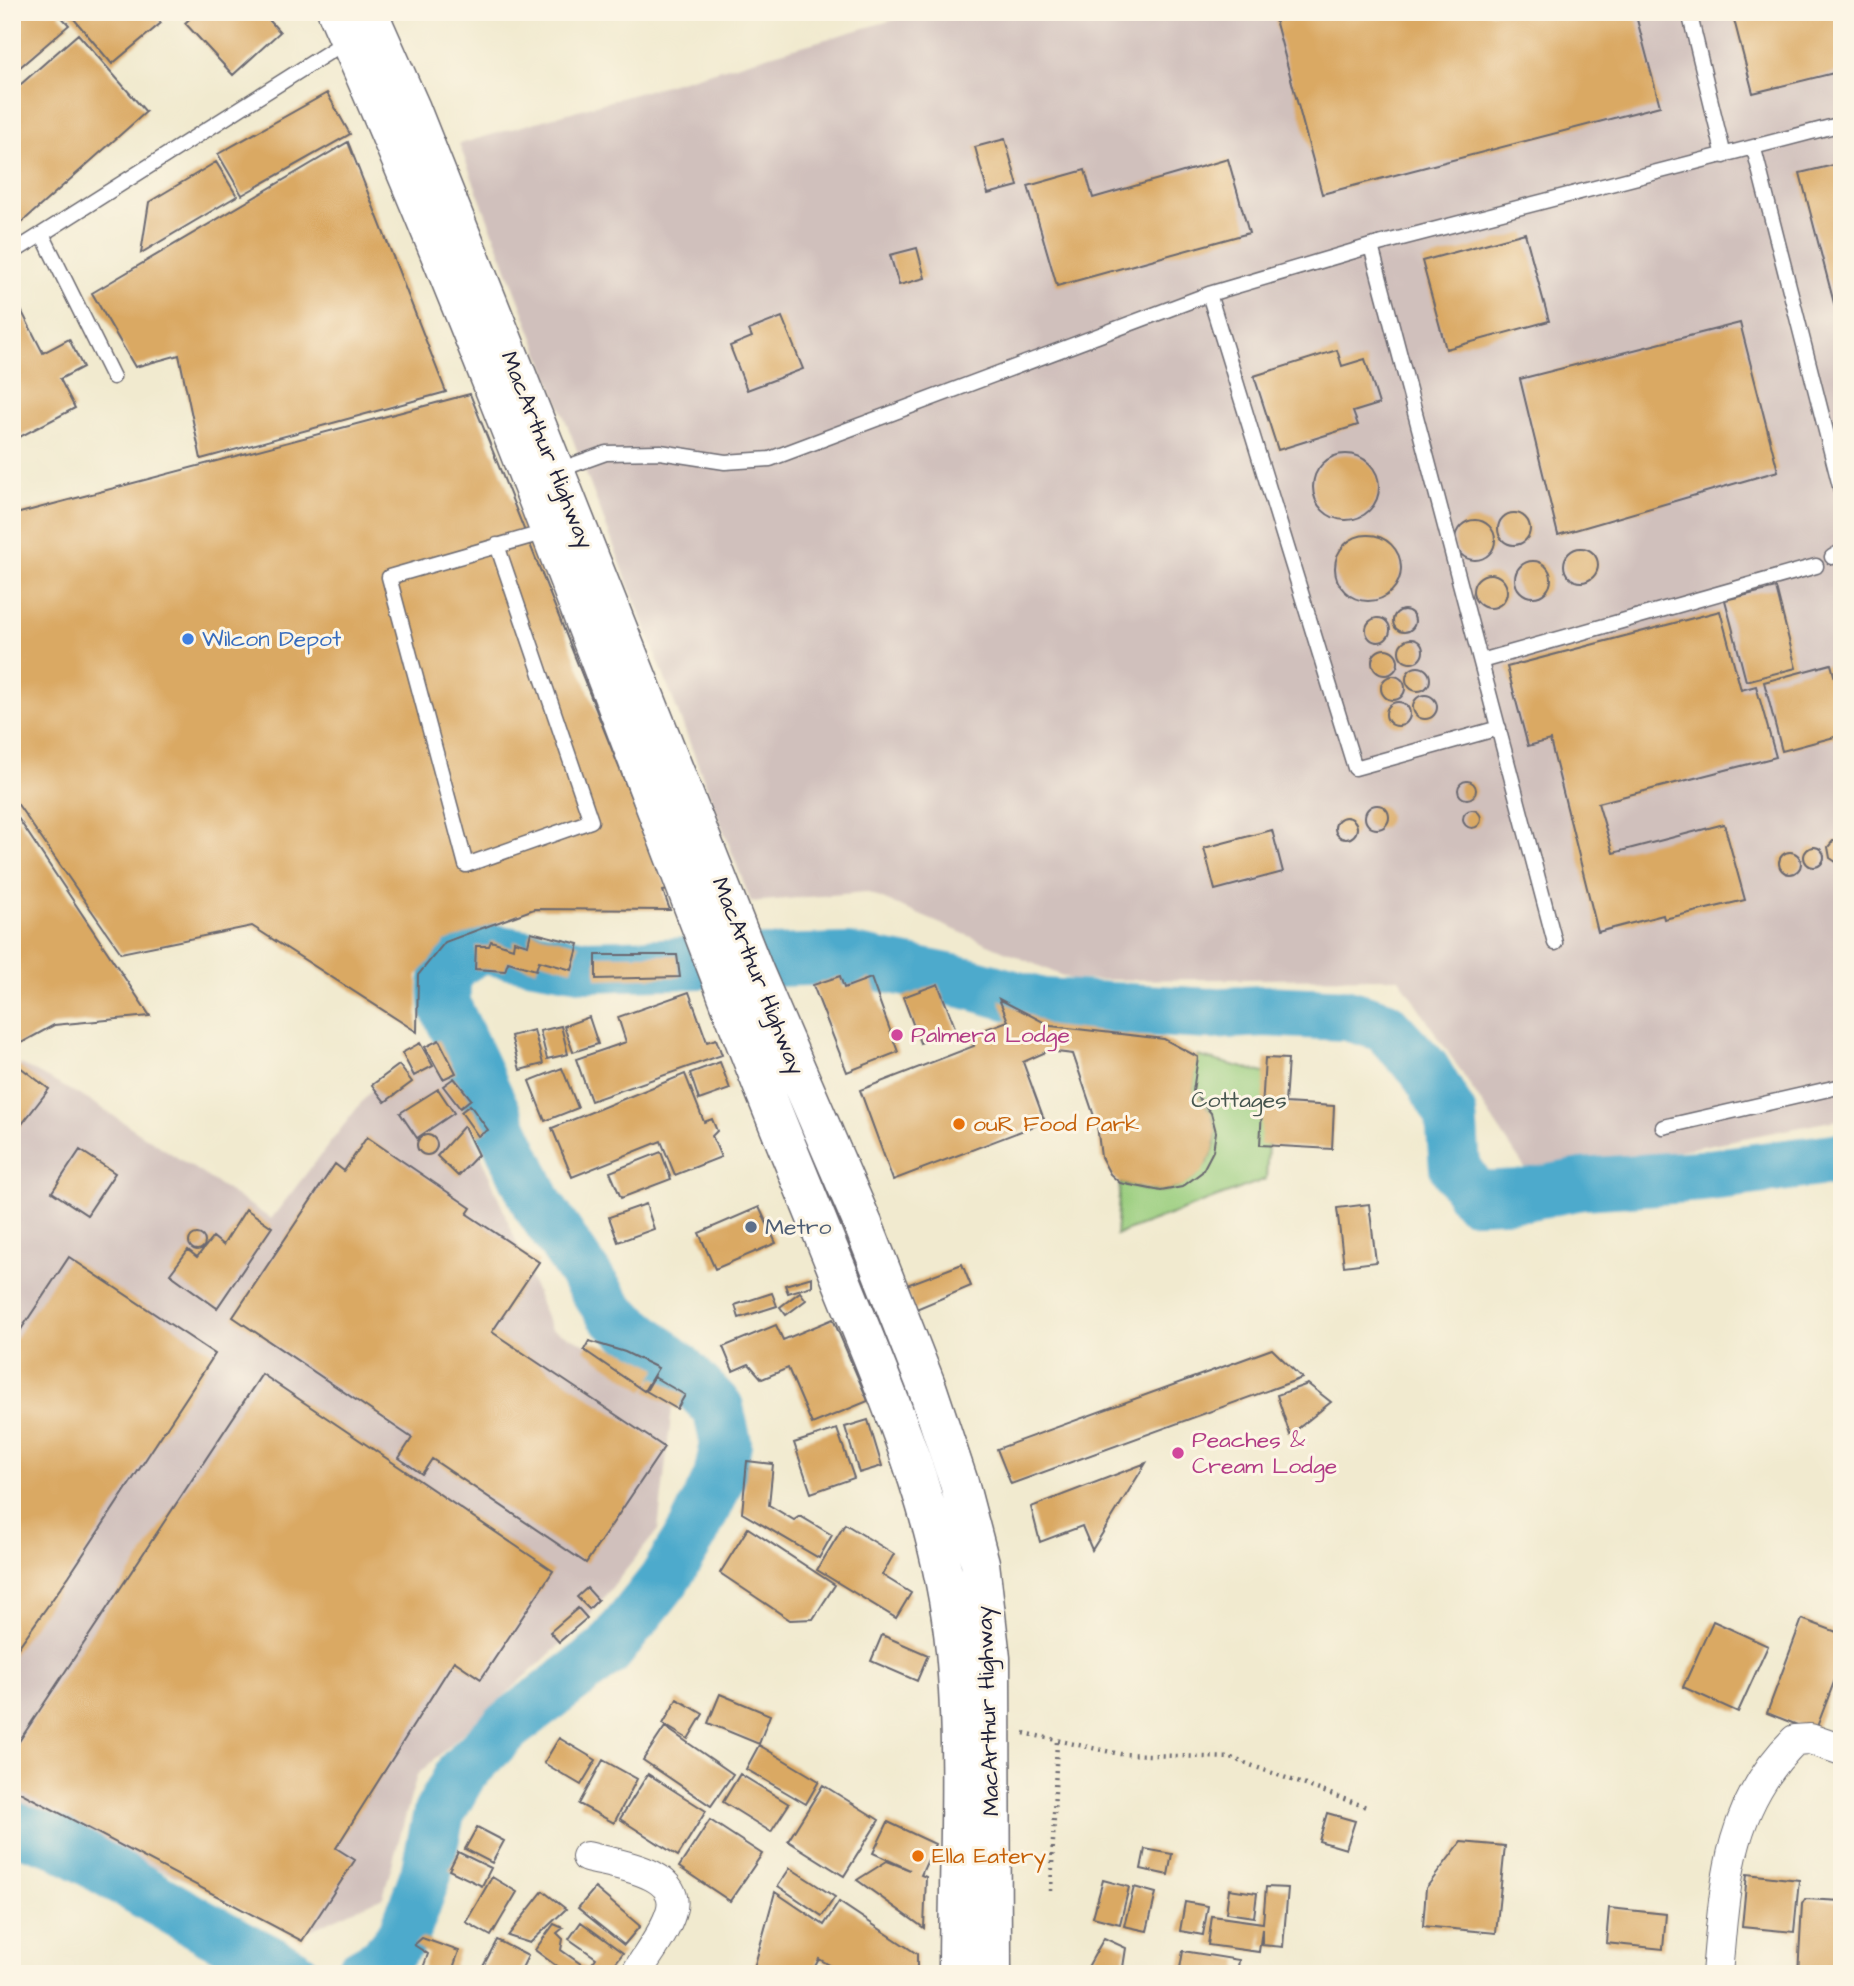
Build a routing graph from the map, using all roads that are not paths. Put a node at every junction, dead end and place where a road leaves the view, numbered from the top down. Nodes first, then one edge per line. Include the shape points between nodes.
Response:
1 (1689, 12) edge
2 (357, 23) edge
3 (1842, 124) edge
4 (1754, 149) junction
5 (1724, 156) junction
6 (42, 234) junction
7 (1371, 246) junction
8 (12, 253) edge
9 (1209, 294) junction
10 (113, 377) dead end
11 (542, 475) junction
12 (1842, 494) edge
13 (563, 526) junction
14 (497, 545) junction
15 (1816, 566) dead end
16 (1481, 660) junction
17 (1499, 728) junction
18 (1555, 943) dead end
19 (1842, 1086) edge
20 (1663, 1127) dead end
21 (843, 1229) junction
22 (1842, 1750) edge
23 (587, 1857) dead end
24 (636, 1974) edge
25 (958, 1974) edge
26 (992, 1974) edge
27 (1717, 1974) edge

1 - 5 lane
2 - 6 lane
2 - 11 highway, MacArthur Highway via 394,140
3 - 4 lane
4 - 5 lane
4 - 12 lane
5 - 7 lane
6 - 8 lane
6 - 10 lane
7 - 9 lane
7 - 16 lane
9 - 11 lane via 770,459 724,462 660,452 606,453
9 - 17 lane via 1355,768
11 - 13 highway, MacArthur Highway
13 - 14 lane
13 - 21 highway, MacArthur Highway via 738,977
14 - 14 lane via 591,821 466,865 389,578
15 - 16 lane
16 - 17 lane
17 - 18 lane
19 - 20 lane
21 - 25 highway, MacArthur Highway via 883,1379 925,1499 955,1649 961,1848
21 - 26 highway, MacArthur Highway via 928,1390 960,1483 980,1563 993,1726
22 - 27 street via 1810,1739 1795,1740 1757,1787 1731,1846
23 - 24 street via 647,1873 662,1881 673,1897 671,1913

